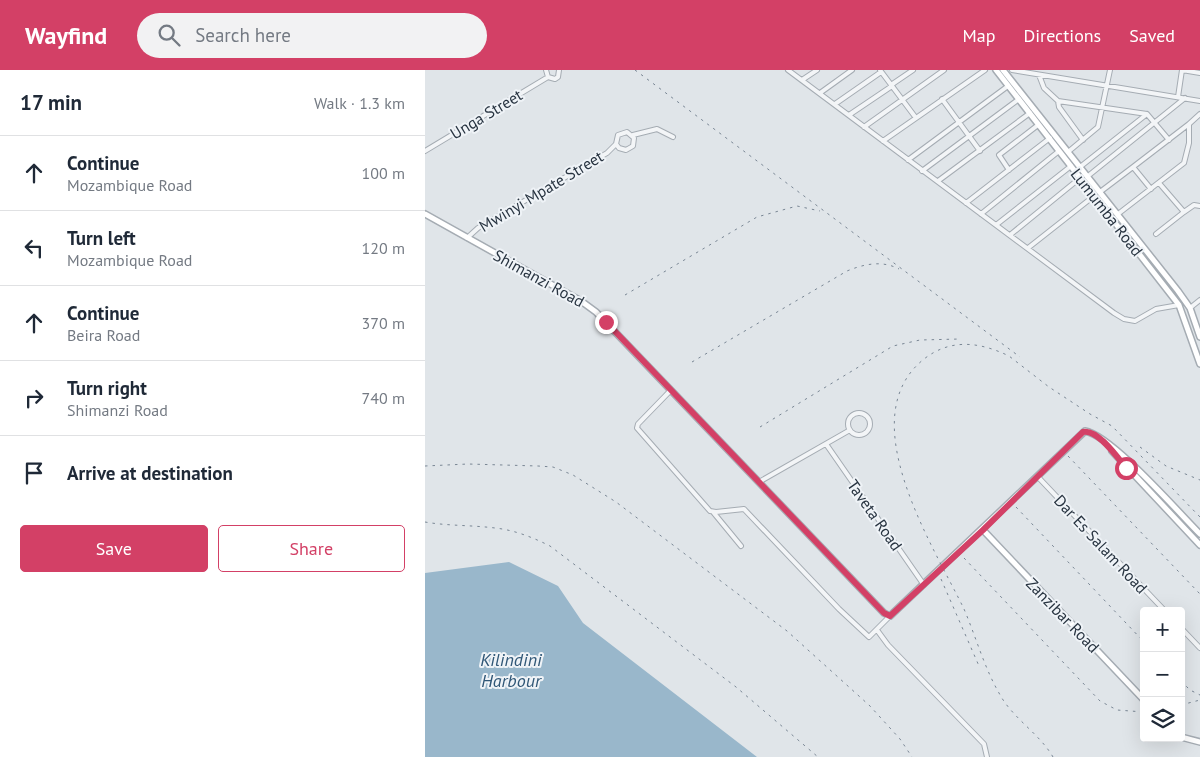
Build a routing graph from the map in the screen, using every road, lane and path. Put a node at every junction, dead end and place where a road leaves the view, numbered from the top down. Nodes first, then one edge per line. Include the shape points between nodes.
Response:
1 (546, 70) edge
2 (559, 70) edge
3 (788, 70) edge
4 (817, 70) edge
5 (852, 70) edge
6 (913, 70) edge
7 (944, 70) edge
8 (979, 70) edge
9 (985, 70) edge
10 (996, 70) edge
11 (1003, 70) edge
12 (1012, 70) edge
13 (1052, 70) edge
14 (1110, 70) edge
15 (1182, 70) edge
16 (881, 71) edge
17 (1200, 73) edge
18 (975, 75) junction
19 (1039, 75) junction
20 (548, 77) junction
21 (1051, 77) junction
22 (802, 80) junction
23 (1106, 85) junction
24 (892, 86) junction
25 (1008, 86) junction
26 (820, 93) junction
27 (1178, 97) junction
28 (1185, 98) junction
29 (942, 99) junction
30 (1019, 99) junction
31 (903, 100) junction
32 (1058, 101) junction
33 (1200, 101) edge
34 (835, 104) junction
35 (1103, 108) junction
36 (1030, 113) junction
37 (1147, 114) junction
38 (1200, 114) edge
39 (849, 115) junction
40 (916, 118) junction
41 (959, 122) junction
42 (1155, 123) junction
43 (1189, 124) junction
44 (1038, 125) junction
45 (865, 127) junction
46 (633, 135) junction
47 (969, 136) junction
48 (673, 137) dead end
49 (1050, 138) junction
50 (1083, 140) junction
51 (1169, 140) junction
52 (883, 141) junction
53 (616, 144) junction
54 (980, 150) junction
55 (425, 151) edge
56 (1059, 151) junction
57 (1068, 152) junction
58 (908, 160) junction
59 (1071, 166) junction
60 (1133, 166) junction
61 (1080, 167) junction
62 (1009, 170) junction
63 (922, 171) junction
64 (1088, 176) junction
65 (1080, 178) junction
66 (938, 181) junction
67 (1159, 183) junction
68 (1151, 189) junction
69 (1100, 192) junction
70 (1094, 196) junction
71 (966, 203) junction
72 (1111, 206) junction
73 (1200, 206) edge
74 (1106, 211) junction
75 (1184, 212) junction
76 (425, 214) edge
77 (981, 214) junction
78 (1118, 214) junction
79 (996, 225) junction
80 (1156, 234) dead end
81 (1010, 235) junction
82 (467, 238) junction
83 (1027, 248) junction
84 (1200, 300) edge
85 (1179, 305) junction
86 (1190, 308) junction
87 (1200, 337) edge
88 (1200, 364) edge
89 (671, 390) junction
90 (849, 430) junction
91 (1105, 443) junction
92 (826, 444) junction
93 (1038, 476) junction
94 (759, 482) junction
95 (713, 512) junction
96 (983, 530) junction
97 (1200, 534) edge
98 (1200, 545) edge
99 (741, 546) dead end
100 (923, 585) junction
101 (1161, 607) edge
102 (890, 616) junction
103 (877, 630) junction
104 (1185, 632) edge
105 (1200, 648) edge
106 (1141, 697) edge
107 (1185, 738) edge
108 (1200, 742) edge
109 (987, 757) edge

1 - 20 street
2 - 20 street, Unga Street via 555,79
3 - 22 street
4 - 22 street
5 - 26 street
6 - 24 street
7 - 31 street
8 - 18 street
9 - 18 street
10 - 25 main road, Lumumba Road
11 - 57 main road, Lumumba Road
12 - 19 street
13 - 21 street
14 - 23 street
15 - 17 street
15 - 27 street
16 - 24 street
16 - 34 street
18 - 29 street
19 - 21 street
19 - 32 street via 1044,88
20 - 55 street, Unga Street
21 - 23 street
22 - 26 street
23 - 27 street
23 - 35 street
24 - 31 street
24 - 39 street
25 - 30 main road, Lumumba Road
25 - 41 street
26 - 34 street
27 - 28 street
28 - 33 street
28 - 42 street
29 - 40 street
29 - 41 street
30 - 36 main road, Lumumba Road
30 - 47 street
31 - 40 street
31 - 45 street
32 - 35 street
32 - 50 street
34 - 39 street
35 - 37 street
35 - 50 street via 1096,130
36 - 44 main road, Lumumba Road
36 - 54 street
37 - 42 street
37 - 61 street
38 - 43 street
39 - 45 street
40 - 52 street
41 - 47 street
41 - 58 street
42 - 51 street
42 - 64 street
43 - 51 street
43 - 67 street via 1184,162
44 - 49 main road, Lumumba Road
44 - 62 street via 999,155
45 - 52 street
46 - 48 street, Mwinyi Mpate Street via 657,129
46 - 53 street, Mwinyi Mpate Street via 622,132
46 - 53 street, Mwinyi Mpate Street via 634,142 630,148 622,150
47 - 54 street
47 - 63 street
49 - 56 main road, Lumumba Road
49 - 62 street
50 - 57 street
51 - 60 street
52 - 58 street
53 - 82 street, Mwinyi Mpate Street via 607,153 478,228
54 - 66 street
56 - 59 main road, Lumumba Road
56 - 77 street
57 - 61 main road, Lumumba Road
58 - 63 street
59 - 65 main road, Lumumba Road
59 - 79 street
60 - 68 street
60 - 69 street
61 - 64 main road, Lumumba Road
62 - 71 street
63 - 66 street
64 - 69 main road, Lumumba Road
65 - 70 main road, Lumumba Road
65 - 81 street
66 - 71 street
67 - 68 street
67 - 75 street
68 - 78 street
69 - 72 main road, Lumumba Road
70 - 74 main road, Lumumba Road
70 - 83 street
71 - 77 street
72 - 74 main road
72 - 78 main road, Lumumba Road
73 - 75 street via 1194,204
74 - 85 main road, Lumumba Road
75 - 80 street
76 - 82 main road, Shimanzi Road
77 - 79 street
78 - 86 main road, Lumumba Road
79 - 81 street
81 - 83 street
82 - 89 main road, Shimanzi Road via 589,306
83 - 85 street via 1124,318 1135,321 1156,309
84 - 86 street
85 - 88 main road, Lumumba Road
86 - 87 main road, Lumumba Road
89 - 94 main road, Shimanzi Road
89 - 95 street via 637,428
90 - 90 street via 849,419 855,414 865,414 870,420 869,430 863,435
90 - 92 street
91 - 93 main road via 1089,432 1083,432
91 - 97 main road via 1131,462
91 - 98 main road
92 - 94 street
92 - 100 street, Taveta Road
93 - 96 main road
93 - 101 street, Dar Es Salam Road
94 - 102 main road, Shimanzi Road
95 - 99 street
95 - 103 street via 744,509 862,633 869,637
96 - 100 main road
96 - 106 main road, Zanzibar Road
100 - 102 main road
102 - 103 street
103 - 109 street via 984,744
104 - 105 street
107 - 108 main road

